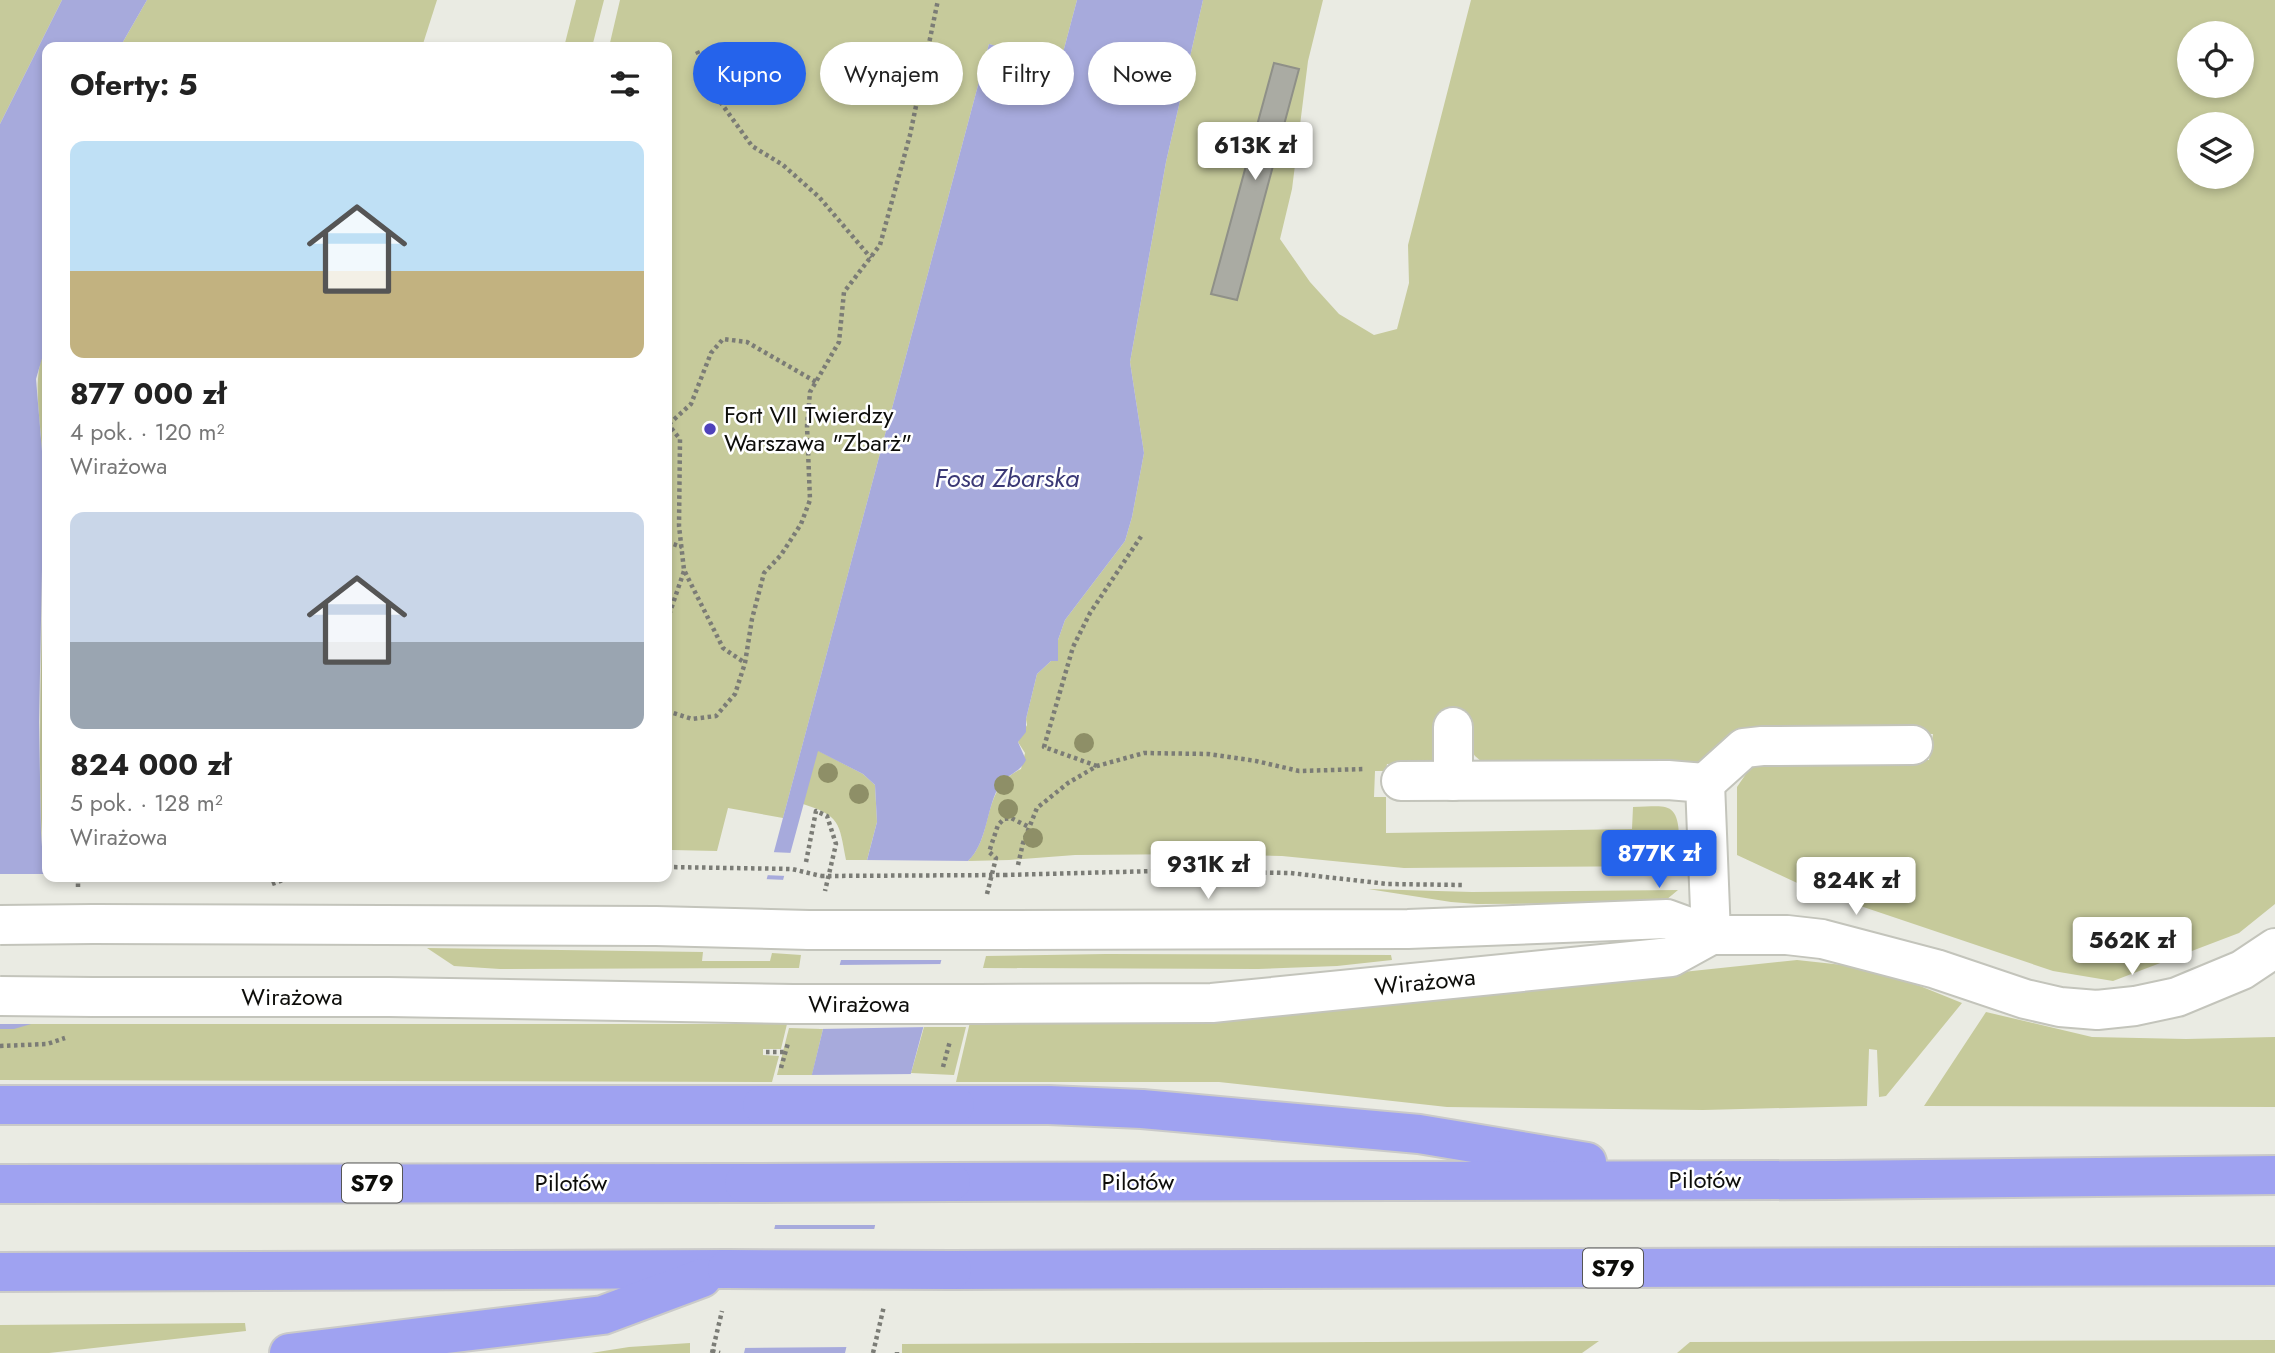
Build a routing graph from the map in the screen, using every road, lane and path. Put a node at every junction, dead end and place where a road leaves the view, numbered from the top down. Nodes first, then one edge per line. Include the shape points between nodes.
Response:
1 (938, 0) edge
2 (722, 105) edge
3 (871, 258) junction
4 (816, 382) junction
5 (672, 421) edge
6 (672, 429) edge
7 (1142, 535) dead end
8 (672, 544) edge
9 (682, 547) junction
10 (684, 570) junction
11 (672, 606) edge
12 (745, 663) junction
13 (672, 713) edge
14 (1453, 727) dead end
15 (1913, 745) dead end
16 (1097, 766) junction
17 (1384, 775) joint
18 (1453, 781) junction
19 (1705, 783) junction
20 (1029, 827) junction
21 (834, 854) dead end
22 (996, 858) dead end
23 (806, 862) dead end
24 (1018, 865) dead end
25 (672, 867) edge
26 (1467, 885) dead end
27 (0, 925) edge
28 (1711, 935) junction
29 (2275, 948) edge
30 (0, 996) edge
31 (766, 1052) dead end
32 (785, 1052) dead end
33 (0, 1105) edge
34 (2275, 1175) edge
35 (1692, 1180) junction
36 (0, 1184) edge
37 (2275, 1266) edge
38 (727, 1269) junction
39 (0, 1272) edge
40 (474, 1342) edge
41 (289, 1353) edge
42 (712, 1353) edge
43 (720, 1353) edge

1 - 3 path via 910,135 880,245
2 - 3 path via 752,146 783,165 819,197
3 - 4 path via 844,292 839,342
4 - 5 path via 747,342 723,339 711,353 691,404
4 - 12 path via 810,392 807,426 810,500 801,524 764,573
6 - 9 path via 680,439
7 - 16 path via 1073,647 1044,747
8 - 9 path
9 - 10 path
10 - 11 path
10 - 12 path via 723,648
12 - 13 path via 735,694 716,716 692,719
14 - 18 street
15 - 19 street via 1744,748
16 - 17 path via 1144,753 1208,754 1299,771
16 - 20 path via 1037,808
17 - 18 street
18 - 19 street
19 - 28 street
20 - 22 path via 1004,819 989,852
20 - 24 path
21 - 23 path via 832,825 816,811
25 - 26 path, bridge via 792,869 821,876 1290,873 1388,884
27 - 28 street, Wirażowa, bridge via 1408,929 1667,919
28 - 29 street, Wirażowa via 1822,939 1936,969 2025,999 2097,1010 2177,997 2242,970
28 - 30 street, Wirażowa, bridge via 1671,957 1212,1003
31 - 32 path
33 - 35 highway, bridge via 1049,1104 1419,1134
34 - 35 highway, Pilotów / S79
35 - 36 highway, Pilotów / S79, bridge
37 - 38 highway, S79, bridge
38 - 39 highway, S79
38 - 40 highway via 603,1315
40 - 41 highway
42 - 43 path

